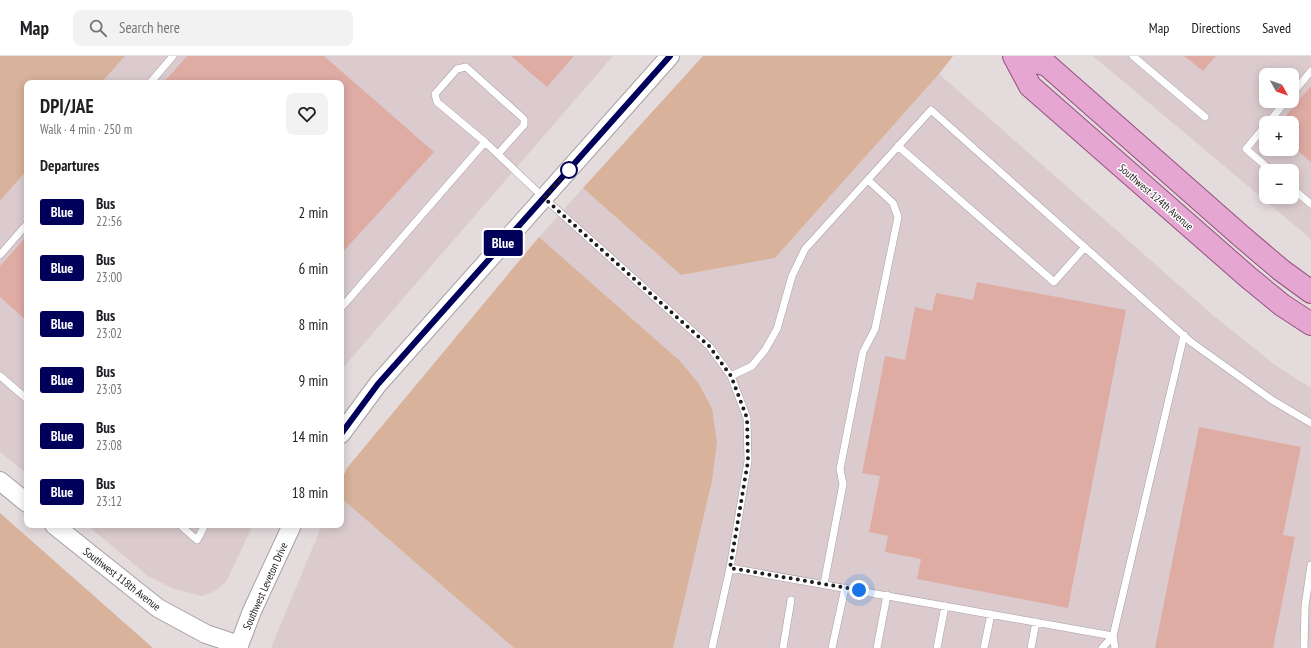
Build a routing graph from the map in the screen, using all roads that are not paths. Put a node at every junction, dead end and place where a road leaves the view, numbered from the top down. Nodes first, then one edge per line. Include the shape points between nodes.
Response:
1 (173, 56) edge
2 (670, 56) edge
3 (1014, 56) edge
4 (1133, 56) edge
5 (1311, 71) edge
6 (153, 80) edge
7 (1299, 86) edge
8 (1280, 108) edge
9 (1274, 116) edge
10 (1205, 117) dead end
11 (1259, 134) edge
12 (485, 142) junction
13 (898, 146) junction
14 (498, 154) junction
15 (1264, 164) edge
16 (868, 180) junction
17 (1299, 194) edge
18 (544, 198) junction
19 (1311, 204) edge
20 (24, 227) edge
21 (1085, 247) junction
22 (0, 255) edge
23 (1311, 292) edge
24 (344, 305) edge
25 (1311, 324) edge
26 (1184, 335) junction
27 (0, 376) edge
28 (731, 376) junction
29 (24, 396) edge
30 (1311, 423) edge
31 (344, 430) edge
32 (0, 481) edge
33 (24, 501) edge
34 (58, 528) edge
35 (184, 528) edge
36 (204, 528) edge
37 (291, 528) edge
38 (1311, 565) edge
39 (730, 568) junction
40 (824, 584) junction
41 (844, 588) junction
42 (887, 596) junction
43 (791, 600) dead end
44 (945, 606) junction
45 (991, 614) junction
46 (1036, 622) junction
47 (1113, 636) junction
48 (241, 647) edge
49 (712, 648) edge
50 (783, 648) edge
51 (832, 648) edge
52 (877, 648) edge
53 (937, 648) edge
54 (984, 648) edge
55 (1031, 648) edge
56 (1102, 648) edge
57 (1115, 648) edge
58 (1304, 648) edge

1 - 6 lane
2 - 18 street
3 - 23 main road, Southwest 124th Avenue via 1047,65 1241,236
3 - 25 main road, Southwest 124th Avenue via 1030,86 1249,278 1282,305
4 - 10 lane
5 - 7 lane
8 - 9 lane
11 - 15 lane via 1246,149
12 - 14 lane
12 - 14 lane via 437,102 435,94 457,69 466,67 524,119 524,125
12 - 24 lane
13 - 16 lane
13 - 21 lane via 1054,282
13 - 21 lane via 931,110
14 - 18 lane
16 - 28 lane via 805,249 792,276 777,329 765,350 752,366
16 - 40 lane via 893,202 898,217 875,328 863,352 840,469 843,484
17 - 19 lane
18 - 28 lane via 709,346
18 - 31 street via 378,384
20 - 22 lane
21 - 26 lane
26 - 30 lane via 1228,370
26 - 47 lane
27 - 29 lane
28 - 39 lane via 747,418 748,461
32 - 33 street
34 - 48 street, Southwest 118th Avenue via 158,608 206,634
35 - 36 lane via 198,540
37 - 48 street, Southwest Leveton Drive via 252,611
38 - 58 lane via 1305,606
39 - 40 lane
39 - 49 lane
40 - 41 lane
41 - 42 lane
41 - 51 lane
42 - 44 lane
42 - 52 lane
43 - 50 lane
44 - 45 lane
44 - 53 lane
45 - 46 lane
45 - 54 lane
46 - 47 lane
46 - 55 lane
47 - 56 lane
47 - 57 lane

